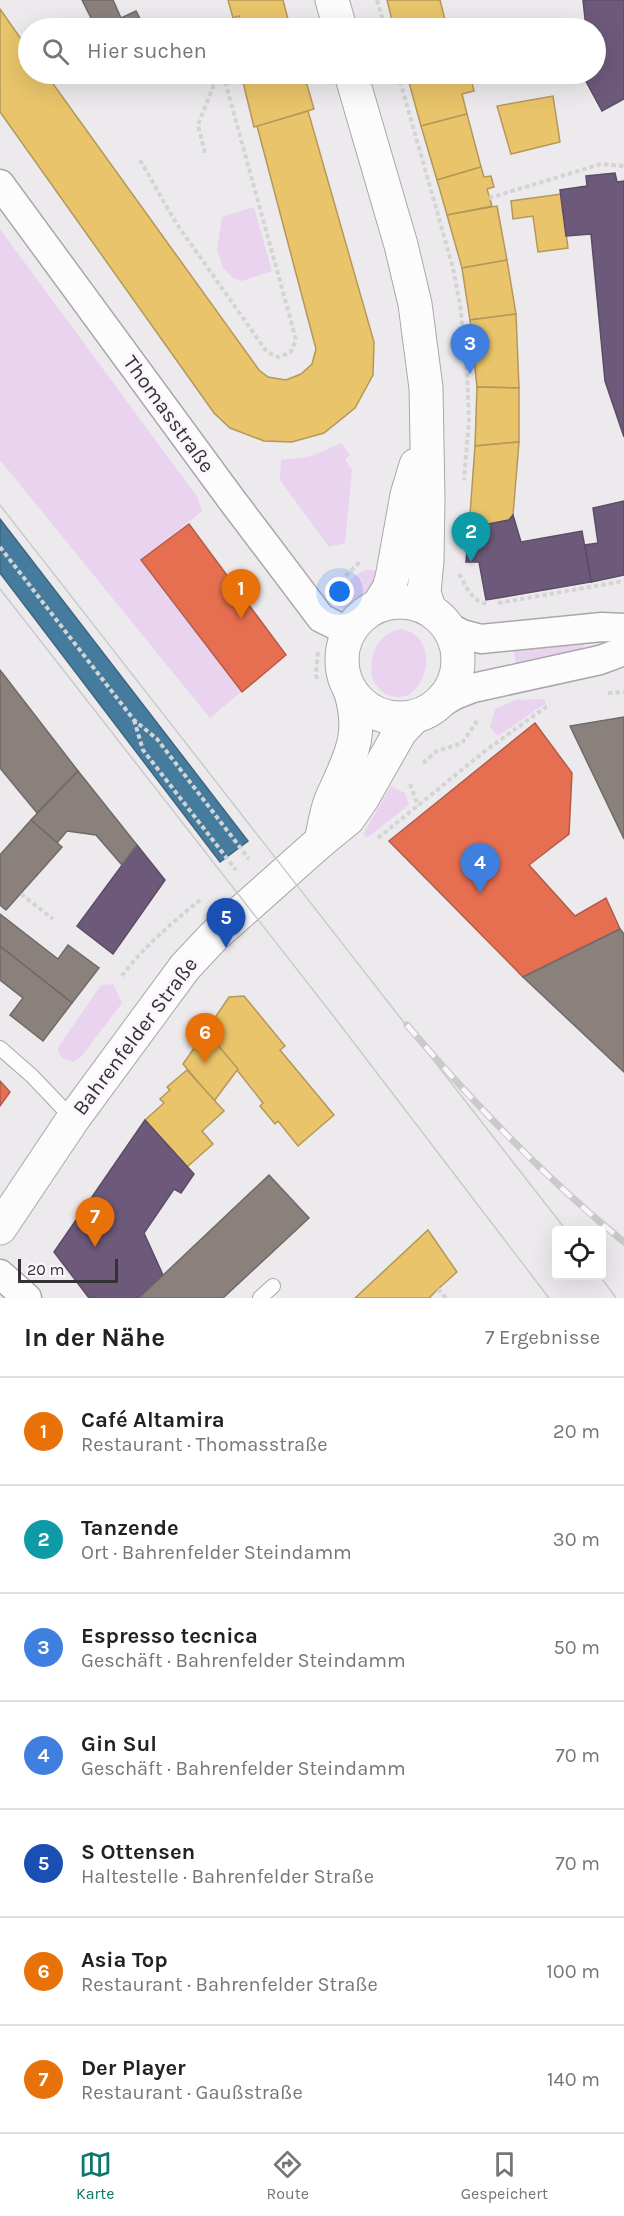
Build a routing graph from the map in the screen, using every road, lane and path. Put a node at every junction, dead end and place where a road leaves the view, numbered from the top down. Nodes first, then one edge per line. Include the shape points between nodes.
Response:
1 (332, 0) edge
2 (377, 0) edge
3 (337, 18) edge
4 (382, 18) edge
5 (214, 84) edge
6 (226, 84) edge
7 (354, 84) edge
8 (401, 84) edge
9 (205, 153) dead end
10 (140, 160) dead end
11 (624, 166) edge
12 (0, 184) edge
13 (489, 198) dead end
14 (445, 207) dead end
15 (436, 208) junction
16 (426, 432) junction
17 (463, 490) dead end
18 (0, 547) edge
19 (367, 558) dead end
20 (458, 567) dead end
21 (624, 581) edge
22 (378, 606) junction
23 (439, 618) junction
24 (335, 625) junction
25 (624, 628) edge
26 (616, 659) edge
27 (335, 687) junction
28 (624, 692) edge
29 (598, 693) dead end
30 (553, 702) dead end
31 (424, 712) junction
32 (482, 714) dead end
33 (134, 720) junction
34 (418, 769) dead end
35 (414, 776) dead end
36 (418, 806) junction
37 (321, 841) junction
38 (374, 841) dead end
39 (257, 852) dead end
40 (249, 859) junction
41 (236, 870) junction
42 (227, 877) dead end
43 (209, 892) dead end
44 (21, 894) dead end
45 (53, 919) dead end
46 (122, 976) dead end
47 (0, 1048) edge
48 (73, 1119) junction
49 (0, 1228) edge
50 (0, 1274) edge
51 (273, 1286) dead end
52 (438, 1289) dead end
53 (27, 1298) edge
54 (260, 1298) edge
55 (446, 1298) edge

1 - 3 street
2 - 4 path
5 - 9 path via 198,125
6 - 10 path via 296,340 290,353 278,357 267,352 176,223
7 - 16 street via 415,304 426,388
8 - 15 path
11 - 13 path via 601,164
12 - 24 street, Thomasstraße via 218,481
14 - 15 path
15 - 17 path via 453,268 467,369 469,420
16 - 22 street via 407,495 392,578
16 - 23 street via 428,560 424,592
18 - 33 path
19 - 24 path via 343,578 329,599
20 - 21 path via 472,596 484,604
22 - 23 street via 405,602
22 - 24 street via 361,617
23 - 25 street via 462,634 481,639
23 - 31 street via 457,646 457,672 451,689
24 - 27 street via 343,648 345,680
24 - 27 path via 316,675
26 - 31 street via 473,688
27 - 31 street via 379,714 396,718
27 - 37 street via 357,714 355,747 330,802
28 - 29 path
30 - 36 path
31 - 37 street, Bahrenfelder Straße via 400,732 348,819
32 - 34 path via 462,743 437,751
33 - 40 path via 157,739
33 - 41 path via 143,750
35 - 36 path via 410,783
36 - 38 path
37 - 48 street, Bahrenfelder Straße via 214,936 185,967
39 - 40 path
40 - 41 path
41 - 42 path
43 - 46 path via 156,936
44 - 45 path
47 - 48 lane
48 - 49 street, Bahrenfelder Straße
50 - 53 street
51 - 54 lane
52 - 55 path

